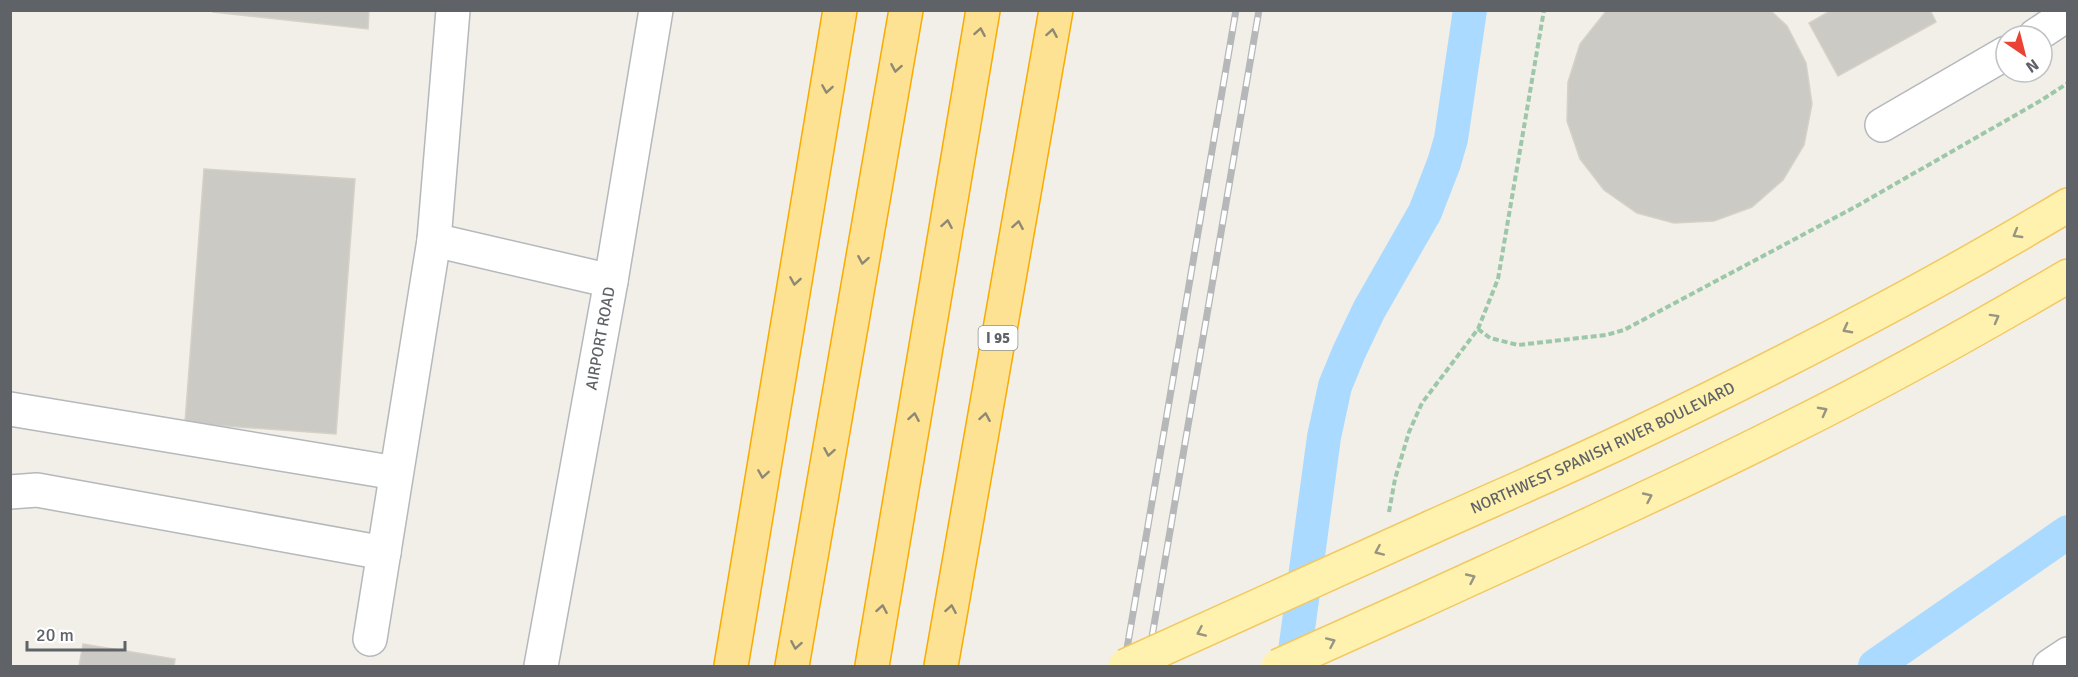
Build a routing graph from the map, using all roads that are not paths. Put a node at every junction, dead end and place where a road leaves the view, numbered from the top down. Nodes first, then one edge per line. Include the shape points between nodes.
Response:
1 (453, 10) edge
2 (656, 10) edge
3 (840, 10) edge
4 (906, 10) edge
5 (983, 10) edge
6 (1056, 10) edge
7 (2067, 14) edge
8 (2052, 24) edge
9 (1994, 60) edge
10 (1882, 124) dead end
11 (2067, 205) edge
12 (434, 240) junction
13 (2067, 276) edge
14 (611, 281) junction
15 (10, 409) edge
16 (396, 473) junction
17 (10, 492) edge
18 (384, 553) junction
19 (370, 639) dead end
20 (2067, 654) edge
21 (541, 666) edge
22 (731, 666) edge
23 (792, 666) edge
24 (872, 666) edge
25 (941, 666) edge
26 (1125, 666) edge
27 (1278, 666) edge
28 (2050, 666) edge

1 - 12 street
2 - 14 street, AIRPORT ROAD
3 -> 22 highway
4 -> 23 highway
24 -> 5 highway
25 -> 6 highway, I 95
7 - 8 street
9 - 10 street
11 -> 26 main road, NORTHWEST SPANISH RIVER BOULEVARD, bridge via 1949,273 1637,435
12 - 14 street
12 - 16 street
27 -> 13 main road, bridge via 1790,429
14 - 21 street, AIRPORT ROAD
15 - 16 street
16 - 18 street
17 - 18 street via 37,489
18 - 19 street
20 - 28 street

